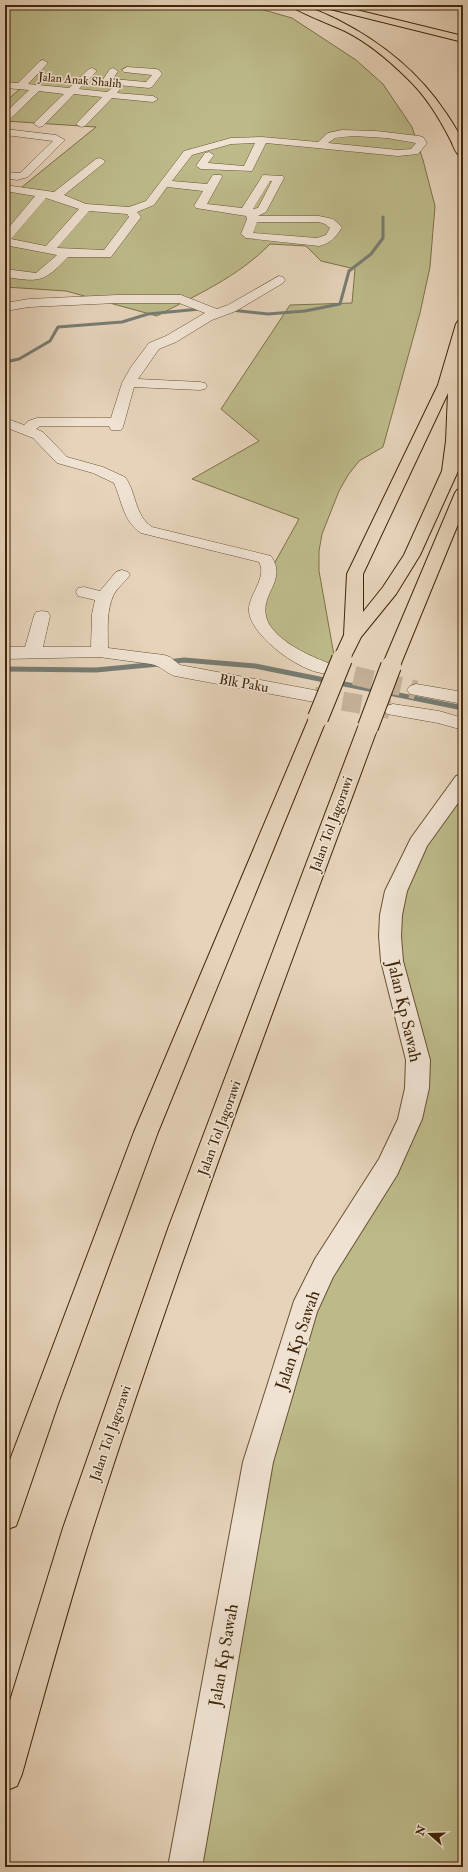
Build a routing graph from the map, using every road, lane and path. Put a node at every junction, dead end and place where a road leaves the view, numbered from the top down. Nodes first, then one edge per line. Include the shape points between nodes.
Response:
1 (295, 5) edge
2 (325, 5) edge
3 (463, 39) edge
4 (43, 63) dead end
5 (127, 70) dead end
6 (92, 71) dead end
7 (113, 71) dead end
8 (122, 84) junction
9 (5, 85) edge
10 (20, 87) junction
11 (36, 89) junction
12 (72, 92) junction
13 (109, 96) junction
14 (153, 99) dead end
15 (5, 118) edge
16 (40, 124) dead end
17 (80, 124) dead end
18 (10, 136) edge
19 (262, 140) junction
20 (322, 145) junction
21 (211, 151) junction
22 (463, 154) edge
23 (100, 161) dead end
24 (222, 169) junction
25 (5, 176) edge
26 (164, 183) junction
27 (5, 188) edge
28 (210, 188) junction
29 (50, 195) junction
30 (86, 207) junction
31 (130, 211) junction
32 (249, 215) junction
33 (5, 240) edge
34 (50, 250) junction
35 (65, 253) junction
36 (5, 273) edge
37 (279, 280) dead end
38 (5, 307) edge
39 (216, 313) junction
40 (463, 324) edge
41 (463, 355) edge
42 (129, 383) junction
43 (200, 386) dead end
44 (5, 422) edge
45 (26, 431) junction
46 (463, 493) edge
47 (122, 575) dead end
48 (84, 592) dead end
49 (102, 611) junction
50 (42, 616) dead end
51 (353, 635) junction
52 (33, 651) junction
53 (5, 652) edge
54 (99, 652) junction
55 (326, 669) tunnel mouth
56 (416, 690) tunnel mouth
57 (463, 698) edge
58 (316, 707) junction
59 (393, 710) tunnel mouth
60 (463, 724) edge
61 (463, 780) edge
62 (5, 1515) edge
63 (5, 1774) edge
64 (185, 1867) edge

1 - 22 highway via 361,35 394,59 431,99 454,134
2 - 3 highway
4 - 10 street
5 - 8 street via 157,74 149,85
6 - 12 street
7 - 8 street via 107,81
8 - 13 street
9 - 10 street, Jalan Anak Shalih
10 - 11 street, Jalan Anak Shalih
11 - 12 street, Jalan Anak Shalih
11 - 15 street
12 - 13 street, Jalan Anak Shalih
12 - 16 street
13 - 14 street, Jalan Anak Shalih
13 - 17 street
18 - 25 street via 60,140 24,175
19 - 20 street
19 - 21 street via 241,140
19 - 24 street via 248,169
20 - 20 street via 408,153 414,152 422,143 419,139 353,134 332,135
21 - 24 street via 201,166
21 - 26 street via 188,153
23 - 29 street
24 - 28 street
26 - 28 street
26 - 31 street via 150,203
27 - 29 street
28 - 32 street via 200,206
29 - 30 street
29 - 33 street
30 - 31 street
30 - 34 street
31 - 35 street via 135,217 107,254
32 - 32 street via 247,234 254,237 319,242 330,237 336,227 329,221 319,219
33 - 34 street
34 - 35 street
35 - 36 street via 41,277 29,278
37 - 39 street via 232,308
38 - 39 street via 29,303 181,299
39 - 42 street via 154,346
40 - 51 highway via 445,385 355,574
41 - 51 highway via 456,386 450,471 412,555 390,590
42 - 43 street
42 - 45 street via 117,425 37,422
44 - 45 street
45 - 55 street via 38,435 62,460 99,464 120,480 135,521 140,527 265,559 269,572 258,601 257,613 260,622 265,630 294,655
46 - 63 highway, Jalan Tol Jagorawi, bridge via 368,726 141,1340 41,1647
47 - 49 street
48 - 49 street
49 - 54 street
50 - 52 street
51 - 58 highway, bridge
52 - 53 street, Blk Paku
52 - 54 street, Blk Paku
54 - 58 street, Blk Paku via 151,658
56 - 57 street
58 - 62 highway via 146,1132
59 - 60 street via 439,717
61 - 64 street, Jalan Kp Sawah via 418,842 396,891 391,914 392,961 418,1060 417,1088 410,1119 388,1167 324,1268 304,1310 288,1360 258,1462

